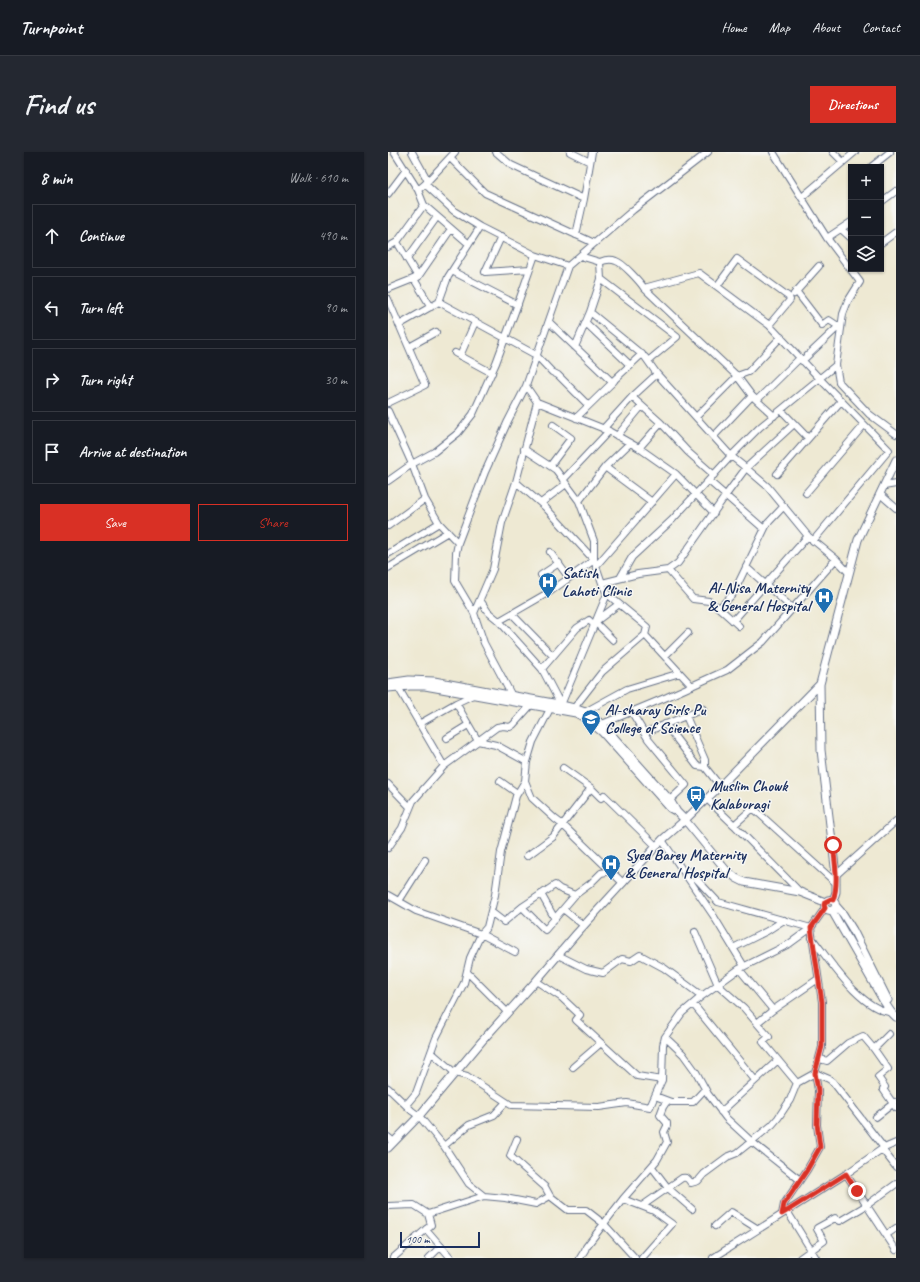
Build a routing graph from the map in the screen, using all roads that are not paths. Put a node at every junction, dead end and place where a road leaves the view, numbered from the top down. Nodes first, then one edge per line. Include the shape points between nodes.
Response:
1 (394, 152) edge
2 (412, 152) edge
3 (496, 152) edge
4 (570, 152) edge
5 (592, 152) edge
6 (708, 152) edge
7 (773, 152) edge
8 (833, 152) edge
9 (855, 152) edge
10 (890, 152) edge
11 (453, 154) edge
12 (590, 162) junction
13 (843, 162) junction
14 (875, 164) edge
15 (406, 170) junction
16 (427, 182) junction
17 (418, 190) junction
18 (896, 191) edge
19 (388, 194) edge
20 (802, 197) junction
21 (584, 199) junction
22 (884, 200) edge
23 (424, 205) junction
24 (437, 217) junction
25 (848, 224) edge
26 (480, 227) junction
27 (451, 229) junction
28 (841, 229) junction
29 (896, 232) edge
30 (576, 235) junction
31 (849, 236) edge
32 (501, 237) junction
33 (827, 238) junction
34 (884, 241) edge
35 (397, 242) junction
36 (594, 243) junction
37 (469, 244) junction
38 (388, 247) edge
39 (535, 255) junction
40 (580, 256) junction
41 (407, 258) junction
42 (600, 262) junction
43 (848, 264) edge
44 (568, 266) junction
45 (819, 266) dead end
46 (530, 269) junction
47 (452, 271) junction
48 (853, 272) edge
49 (416, 278) junction
50 (601, 279) junction
51 (717, 286) junction
52 (644, 288) junction
53 (388, 289) edge
54 (796, 291) junction
55 (790, 298) junction
56 (388, 299) edge
57 (439, 302) junction
58 (518, 305) junction
59 (431, 307) junction
60 (590, 312) junction
61 (475, 322) junction
62 (549, 322) junction
63 (586, 323) junction
64 (399, 325) junction
65 (769, 325) junction
66 (840, 327) junction
67 (436, 332) dead end
68 (781, 337) junction
69 (505, 338) junction
70 (409, 347) junction
71 (575, 347) junction
72 (642, 354) junction
73 (536, 355) junction
74 (801, 359) junction
75 (648, 361) junction
76 (630, 365) junction
77 (836, 365) junction
78 (492, 373) junction
79 (657, 374) junction
80 (737, 376) junction
81 (820, 379) junction
82 (614, 381) junction
83 (526, 386) junction
84 (632, 397) junction
85 (754, 398) junction
86 (841, 401) junction
87 (537, 402) junction
88 (388, 404) edge
89 (588, 405) junction
90 (641, 407) junction
91 (781, 410) junction
92 (388, 411) edge
93 (774, 416) junction
94 (696, 417) junction
95 (576, 418) junction
96 (394, 423) junction
97 (661, 423) junction
98 (794, 424) junction
99 (864, 424) junction
100 (554, 425) dead end
101 (388, 428) edge
102 (606, 430) junction
103 (896, 434) edge
104 (617, 436) junction
105 (714, 436) junction
106 (808, 438) junction
107 (630, 443) junction
108 (640, 448) junction
109 (524, 449) junction
110 (731, 456) junction
111 (896, 460) edge
112 (412, 464) junction
113 (550, 466) junction
114 (605, 467) junction
115 (746, 468) junction
116 (676, 474) junction
117 (777, 474) dead end
118 (714, 475) junction
119 (388, 481) edge
120 (709, 481) junction
121 (516, 482) junction
122 (564, 482) junction
123 (896, 484) edge
124 (884, 486) junction
125 (806, 493) dead end
126 (880, 494) junction
127 (696, 495) junction
128 (726, 495) junction
129 (425, 499) junction
130 (579, 501) junction
131 (652, 502) junction
132 (541, 503) junction
133 (784, 506) junction
134 (896, 508) edge
135 (714, 513) junction
136 (439, 523) junction
137 (388, 526) edge
138 (764, 529) junction
139 (448, 532) junction
140 (810, 538) junction
141 (458, 543) junction
142 (388, 545) edge
143 (550, 552) dead end
144 (390, 553) edge
145 (836, 559) junction
146 (559, 563) junction
147 (595, 563) junction
148 (746, 567) junction
149 (388, 568) edge
150 (668, 570) junction
151 (849, 573) junction
152 (570, 578) junction
153 (620, 578) junction
154 (602, 582) junction
155 (765, 584) junction
156 (551, 591) junction
157 (607, 594) junction
158 (480, 600) junction
159 (619, 604) junction
160 (719, 608) junction
161 (792, 608) junction
162 (474, 613) junction
163 (512, 614) junction
164 (499, 621) junction
165 (733, 621) junction
166 (594, 623) junction
167 (739, 626) dead end
168 (688, 633) dead end
169 (645, 635) junction
170 (612, 640) dead end
171 (553, 656) junction
172 (665, 656) junction
173 (542, 669) junction
174 (680, 673) junction
175 (388, 684) edge
176 (820, 684) junction
177 (692, 686) junction
178 (398, 687) junction
179 (388, 688) edge
180 (473, 695) junction
181 (512, 696) junction
182 (456, 703) junction
183 (561, 705) junction
184 (530, 706) junction
185 (552, 706) junction
186 (574, 708) junction
187 (703, 709) dead end
188 (586, 712) junction
189 (631, 712) junction
190 (686, 716) junction
191 (419, 724) junction
192 (602, 724) junction
193 (665, 724) junction
194 (468, 725) junction
195 (644, 733) junction
196 (447, 738) dead end
197 (478, 741) junction
198 (527, 762) junction
199 (444, 766) junction
200 (705, 767) junction
201 (563, 768) dead end
202 (500, 781) dead end
203 (525, 781) junction
204 (388, 784) edge
205 (720, 786) junction
206 (591, 788) junction
207 (517, 793) junction
208 (707, 799) junction
209 (670, 800) junction
210 (410, 807) junction
211 (677, 812) junction
212 (685, 820) junction
213 (896, 821) edge
214 (563, 824) junction
215 (734, 825) junction
216 (659, 843) junction
217 (388, 848) edge
218 (527, 856) dead end
219 (425, 860) dead end
220 (611, 871) junction
221 (685, 874) junction
222 (836, 879) junction
223 (623, 883) junction
224 (800, 892) junction
225 (541, 894) junction
226 (388, 895) edge
227 (575, 895) junction
228 (400, 901) junction
229 (825, 905) junction
230 (834, 906) junction
231 (522, 907) junction
232 (563, 909) junction
233 (491, 912) junction
234 (555, 919) junction
235 (784, 920) junction
236 (583, 925) junction
237 (811, 928) junction
238 (695, 932) dead end
239 (481, 934) junction
240 (812, 938) junction
241 (733, 948) junction
242 (515, 952) dead end
243 (558, 955) junction
244 (741, 968) junction
245 (467, 972) junction
246 (818, 979) junction
247 (536, 981) junction
248 (718, 984) junction
249 (702, 996) junction
250 (694, 1004) junction
251 (773, 1010) junction
252 (508, 1012) junction
253 (894, 1013) edge
254 (757, 1023) junction
255 (889, 1034) dead end
256 (665, 1037) junction
257 (601, 1043) junction
258 (874, 1049) junction
259 (431, 1052) junction
260 (820, 1059) junction
261 (778, 1060) junction
262 (573, 1067) dead end
263 (455, 1073) junction
264 (815, 1073) junction
265 (662, 1080) junction
266 (755, 1080) junction
267 (797, 1083) junction
268 (388, 1088) edge
269 (705, 1089) junction
270 (655, 1096) junction
271 (668, 1101) junction
272 (506, 1102) junction
273 (406, 1105) junction
274 (895, 1105) edge
275 (721, 1112) junction
276 (419, 1116) junction
277 (876, 1117) dead end
278 (517, 1139) dead end
279 (391, 1140) edge
280 (752, 1142) junction
281 (896, 1143) edge
282 (444, 1146) junction
283 (388, 1148) edge
284 (883, 1148) junction
285 (652, 1167) junction
286 (896, 1167) edge
287 (846, 1174) junction
288 (800, 1180) junction
289 (896, 1184) edge
290 (668, 1188) junction
291 (484, 1196) junction
292 (550, 1196) junction
293 (623, 1199) junction
294 (867, 1205) junction
295 (388, 1206) edge
296 (642, 1206) junction
297 (692, 1209) dead end
298 (785, 1212) junction
299 (428, 1214) junction
300 (604, 1224) junction
301 (715, 1226) dead end
302 (896, 1228) edge
303 (426, 1229) junction
304 (758, 1229) junction
305 (886, 1235) junction
306 (441, 1246) junction
307 (811, 1250) junction
308 (896, 1250) edge
309 (393, 1258) edge
310 (429, 1258) edge
311 (451, 1258) edge
312 (580, 1258) edge
313 (635, 1258) edge
314 (642, 1258) edge
315 (713, 1258) edge
316 (800, 1258) edge
317 (816, 1258) edge

1 - 15 street
2 - 16 street
3 - 21 street via 511,165
4 - 12 street
5 - 12 street
6 - 36 street
7 - 20 street
8 - 13 street
9 - 13 street
10 - 14 street
11 - 16 street
11 - 30 street via 485,193
12 - 21 street
13 - 20 street
15 - 17 street
15 - 19 street
16 - 17 street
16 - 26 street via 454,211
17 - 23 street
18 - 22 street
20 - 33 street
21 - 30 street
23 - 24 street
23 - 35 street
24 - 27 street
24 - 41 street
25 - 28 street
26 - 32 street
26 - 37 street
27 - 37 street
27 - 49 street
28 - 31 street
28 - 33 street
29 - 34 street
30 - 36 street
32 - 39 street
32 - 46 street via 485,272
33 - 43 street
35 - 38 street
35 - 41 street
36 - 40 street
37 - 47 street
39 - 44 street
39 - 46 street
40 - 42 street
40 - 44 street
41 - 49 street
42 - 50 street
42 - 52 street via 606,259 617,261 640,281
44 - 62 street
45 - 54 street
46 - 58 street
47 - 57 street
47 - 58 street
48 - 66 street via 860,282 846,305
49 - 53 street
49 - 59 street
50 - 60 street
50 - 75 street via 677,337
51 - 52 street via 699,273
51 - 55 street via 737,259
51 - 65 street
52 - 80 street
54 - 55 street
54 - 66 street via 822,325 828,320
55 - 65 street
56 - 64 street
57 - 59 street
57 - 61 street
58 - 69 street
59 - 64 street
60 - 63 street
60 - 72 street
61 - 69 street
61 - 78 street via 457,354
62 - 71 street
62 - 73 street
63 - 71 street
63 - 76 street
64 - 70 street
65 - 68 street
66 - 74 street
66 - 77 street
67 - 70 street
68 - 74 street
68 - 80 street via 748,372
69 - 73 street
69 - 78 street
70 - 88 street via 425,385
71 - 82 street via 612,382
72 - 75 street
72 - 76 street
73 - 83 street
73 - 89 street
74 - 81 street
74 - 85 street
75 - 79 street
76 - 82 street
77 - 81 street
77 - 103 street via 839,382 869,414
78 - 112 street via 473,414 458,433 434,452
79 - 84 street
79 - 94 street
80 - 85 street
80 - 94 street
81 - 86 street
81 - 91 street
82 - 89 street
83 - 87 street
83 - 141 street via 485,472
84 - 90 street
84 - 102 street
85 - 93 street
85 - 105 street
86 - 99 street
86 - 106 street
87 - 95 street
87 - 109 street
89 - 95 street
90 - 97 street
90 - 104 street
91 - 93 street
91 - 98 street
92 - 96 street
93 - 110 street
94 - 105 street
95 - 102 street
96 - 101 street
96 - 112 street
97 - 108 street
97 - 118 street
98 - 106 street
98 - 115 street
99 - 125 street
99 - 140 street via 889,450
100 - 113 street via 571,438
102 - 104 street
102 - 122 street
104 - 107 street
105 - 110 street
106 - 117 street
107 - 108 street
107 - 114 street
108 - 116 street
109 - 113 street
109 - 121 street
110 - 115 street
110 - 118 street
111 - 124 main road
112 - 119 street
112 - 129 street
113 - 122 street
114 - 130 street
114 - 131 street
115 - 128 street
115 - 133 street via 767,486
116 - 127 street
116 - 131 street
118 - 120 street
120 - 127 street
120 - 128 street
121 - 132 street
121 - 158 street via 502,523 493,569
122 - 130 street
122 - 132 street
123 - 124 street
124 - 126 main road
126 - 134 street
126 - 151 main road via 858,540
127 - 135 street
127 - 153 street via 632,556
128 - 135 street
128 - 138 street
129 - 136 street
129 - 137 street
130 - 147 street via 594,541
131 - 147 street
132 - 147 street
133 - 138 street
133 - 140 street
135 - 150 street via 678,563
136 - 139 street
136 - 144 street
138 - 148 street
139 - 141 street
139 - 149 street
140 - 145 street
140 - 155 street
141 - 162 street via 455,581
142 - 144 street
143 - 146 street
145 - 151 street
145 - 161 street
146 - 152 street
146 - 156 street via 541,575
147 - 152 street
147 - 154 street
148 - 155 street
148 - 160 street via 733,594
150 - 153 street
150 - 160 street via 693,599 708,600
151 - 176 main road
152 - 156 street
153 - 154 street
154 - 157 street
155 - 161 street
155 - 165 street
156 - 163 street
157 - 159 street
157 - 166 street
158 - 162 street
158 - 164 street via 488,612
159 - 166 street
159 - 169 street via 647,627
160 - 165 street
161 - 177 street via 762,642 727,670
162 - 181 street via 484,643
163 - 164 street
163 - 171 street
164 - 173 street
165 - 167 street
166 - 170 street
166 - 171 street via 589,620 577,628
166 - 183 street
168 - 172 street
169 - 172 street
169 - 186 street via 602,672
171 - 173 street
172 - 174 street
173 - 183 street
174 - 177 street
174 - 188 street via 627,689
175 - 181 main road via 409,680 434,681
176 - 205 main road
176 - 222 main road via 821,750
177 - 189 street
178 - 179 main road
178 - 180 main road via 426,686
178 - 191 street
180 - 182 street
180 - 184 main road
181 - 185 main road
182 - 191 street
182 - 194 street
183 - 185 main road
183 - 186 main road
184 - 185 main road
184 - 197 street via 513,725 507,728 500,726
185 - 198 street via 533,742
185 - 211 main road via 572,712 591,722 670,808
186 - 188 main road
187 - 190 street
188 - 192 main road
189 - 192 street
189 - 195 street
190 - 193 street
190 - 200 street via 705,760
191 - 199 street
192 - 209 main road
193 - 195 street
193 - 200 street via 697,766
194 - 196 street
194 - 197 street
195 - 209 street via 686,785
197 - 198 street via 496,745
197 - 199 street
198 - 203 street
199 - 210 street
200 - 205 street
201 - 206 street
202 - 207 street
203 - 207 street
203 - 214 street via 532,798
204 - 210 street
205 - 208 main road
206 - 214 street
206 - 216 street via 600,798 604,795
207 - 233 street via 501,852
208 - 212 main road
208 - 215 street
209 - 211 main road
210 - 217 street via 402,828
211 - 212 main road
212 - 216 main road
212 - 224 main road via 726,870 736,878 744,882
213 - 222 street
214 - 218 street via 548,841
214 - 220 street
215 - 222 street via 753,808
215 - 224 street
216 - 221 street
216 - 223 main road
219 - 228 street
220 - 223 street
220 - 227 street via 601,873
221 - 235 street via 689,871 718,902
221 - 241 street
222 - 230 main road
223 - 236 main road
224 - 229 main road
225 - 227 street via 555,885
225 - 231 street
225 - 234 street
226 - 228 street
227 - 232 street
228 - 239 street via 416,910
229 - 230 main road via 827,910
229 - 237 street
230 - 253 main road via 882,1000
231 - 233 street via 504,922
231 - 234 street via 545,930
232 - 234 street
232 - 236 street
233 - 239 street via 487,927
235 - 237 street
235 - 241 street
236 - 243 main road
237 - 240 street
237 - 244 street via 789,944
238 - 248 street
239 - 242 street
239 - 245 street via 470,958
240 - 246 street
240 - 253 street via 854,991 884,1012
241 - 244 street
243 - 247 main road
243 - 249 street via 586,969 603,973 622,959 631,961 640,955 664,968
244 - 248 street
244 - 251 street
245 - 252 street
245 - 259 street
246 - 251 street
246 - 260 street via 822,1002
247 - 252 main road
247 - 257 street via 562,998 580,1015 576,1020
248 - 249 street
248 - 254 street
249 - 250 street
250 - 256 street via 682,1013
250 - 266 street
251 - 254 street
252 - 263 main road
254 - 261 street via 770,1037 763,1042
255 - 258 street
256 - 265 street
256 - 269 street via 683,1054
257 - 262 street
257 - 265 street via 637,1076
258 - 260 street via 863,1036 848,1043 827,1061
258 - 274 street via 888,1070 878,1077
259 - 263 street
259 - 273 street via 416,1094
260 - 264 street
261 - 266 street
261 - 267 street
263 - 272 street via 467,1076
263 - 276 main road
264 - 267 street
264 - 284 street via 833,1082
264 - 288 street via 820,1147
265 - 270 street
266 - 275 street
267 - 280 street via 778,1118
268 - 273 street
269 - 271 street via 693,1102
269 - 275 street
270 - 271 street
270 - 272 street via 650,1107 627,1103 599,1107 511,1105
271 - 285 street via 660,1115 667,1123 664,1132 667,1142
272 - 282 street via 494,1115 469,1125
273 - 276 street
274 - 277 street
275 - 280 street
276 - 279 main road
276 - 282 street
278 - 292 street via 510,1156 545,1186
279 - 283 main road
280 - 288 street
280 - 290 street via 737,1154 726,1158 698,1181 694,1183 685,1177
281 - 284 street
282 - 291 street via 469,1184
284 - 286 street
284 - 287 street
285 - 290 street
285 - 293 street
287 - 294 street
287 - 298 street
288 - 298 street via 784,1204
289 - 294 street
290 - 296 street
290 - 297 street
291 - 292 street via 536,1204
291 - 299 street
292 - 300 street via 568,1210 586,1210
293 - 296 street
293 - 300 street
294 - 305 street
294 - 307 street via 840,1221 835,1218 817,1228 824,1241
295 - 299 street via 414,1204
296 - 314 street via 672,1224
298 - 304 street
298 - 307 street
299 - 303 street via 431,1225
300 - 312 street
300 - 313 street
301 - 304 street via 731,1212
302 - 305 street
303 - 306 street
303 - 309 street
304 - 315 street
305 - 308 street
306 - 310 street
306 - 311 street
307 - 316 street
307 - 317 street

